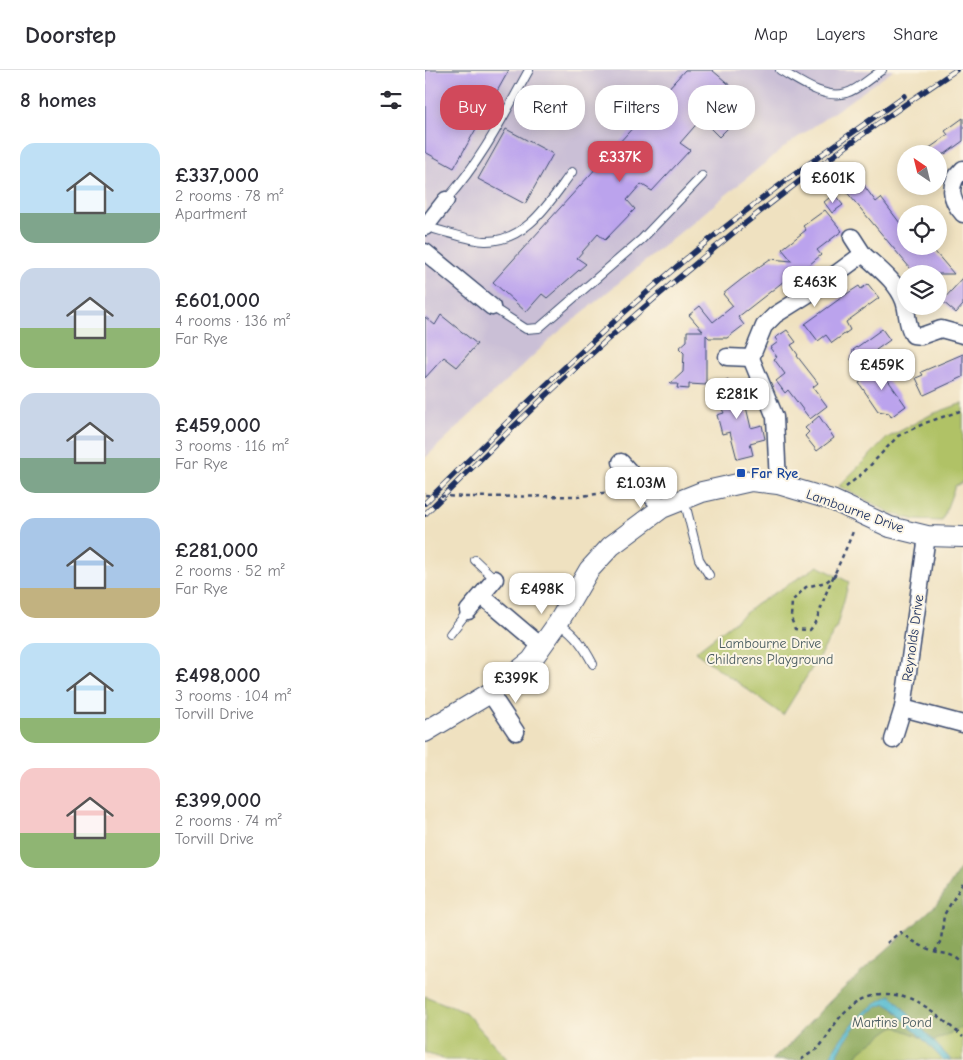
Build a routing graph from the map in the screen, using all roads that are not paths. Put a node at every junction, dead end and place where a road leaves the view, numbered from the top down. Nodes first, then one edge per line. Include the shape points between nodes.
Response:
1 (529, 70) edge
2 (882, 70) edge
3 (785, 71) edge
4 (963, 169) edge
5 (573, 172) dead end
6 (702, 176) dead end
7 (446, 200) joint
8 (963, 214) edge
9 (425, 227) edge
10 (852, 238) dead end
11 (425, 252) edge
12 (863, 254) junction
13 (492, 307) joint
14 (963, 334) edge
15 (727, 357) dead end
16 (751, 358) junction
17 (621, 462) dead end
18 (778, 484) junction
19 (684, 498) junction
20 (662, 508) junction
21 (927, 536) junction
22 (963, 537) edge
23 (475, 560) dead end
24 (709, 575) dead end
25 (495, 579) joint
26 (481, 596) junction
27 (468, 610) joint
28 (558, 623) junction
29 (450, 634) dead end
30 (541, 646) junction
31 (593, 664) dead end
32 (490, 693) junction
33 (903, 708) junction
34 (963, 724) edge
35 (425, 732) edge
36 (516, 732) dead end
37 (893, 740) dead end

1 - 7 lane via 484,152 469,175
2 - 3 lane via 847,93 840,94 820,91
4 - 8 street via 954,180 951,191 953,201
5 - 9 lane via 535,221 513,235 485,241
6 - 13 lane via 642,239 539,328 526,329
7 - 9 street
10 - 12 street
11 - 13 street
12 - 14 street via 899,290 913,335 921,336 941,329
12 - 16 street via 810,294 775,315 764,326
15 - 16 street
16 - 18 street via 775,417
17 - 20 street
18 - 19 street, Lambourne Drive via 751,481
18 - 21 street, Lambourne Drive via 832,500 890,527
19 - 20 street, Lambourne Drive
19 - 24 lane via 699,559
20 - 28 street, Lambourne Drive via 611,546 589,570
21 - 22 street, Lambourne Drive
21 - 33 street, Reynolds Drive
23 - 25 lane
25 - 26 street
26 - 27 street
26 - 30 street
27 - 29 lane
28 - 30 street, Lambourne Drive
28 - 31 lane via 584,647
30 - 32 street, Lambourne Drive via 531,661
32 - 35 street, Lambourne Drive
32 - 36 street
33 - 34 street
33 - 37 street, Reynolds Drive

